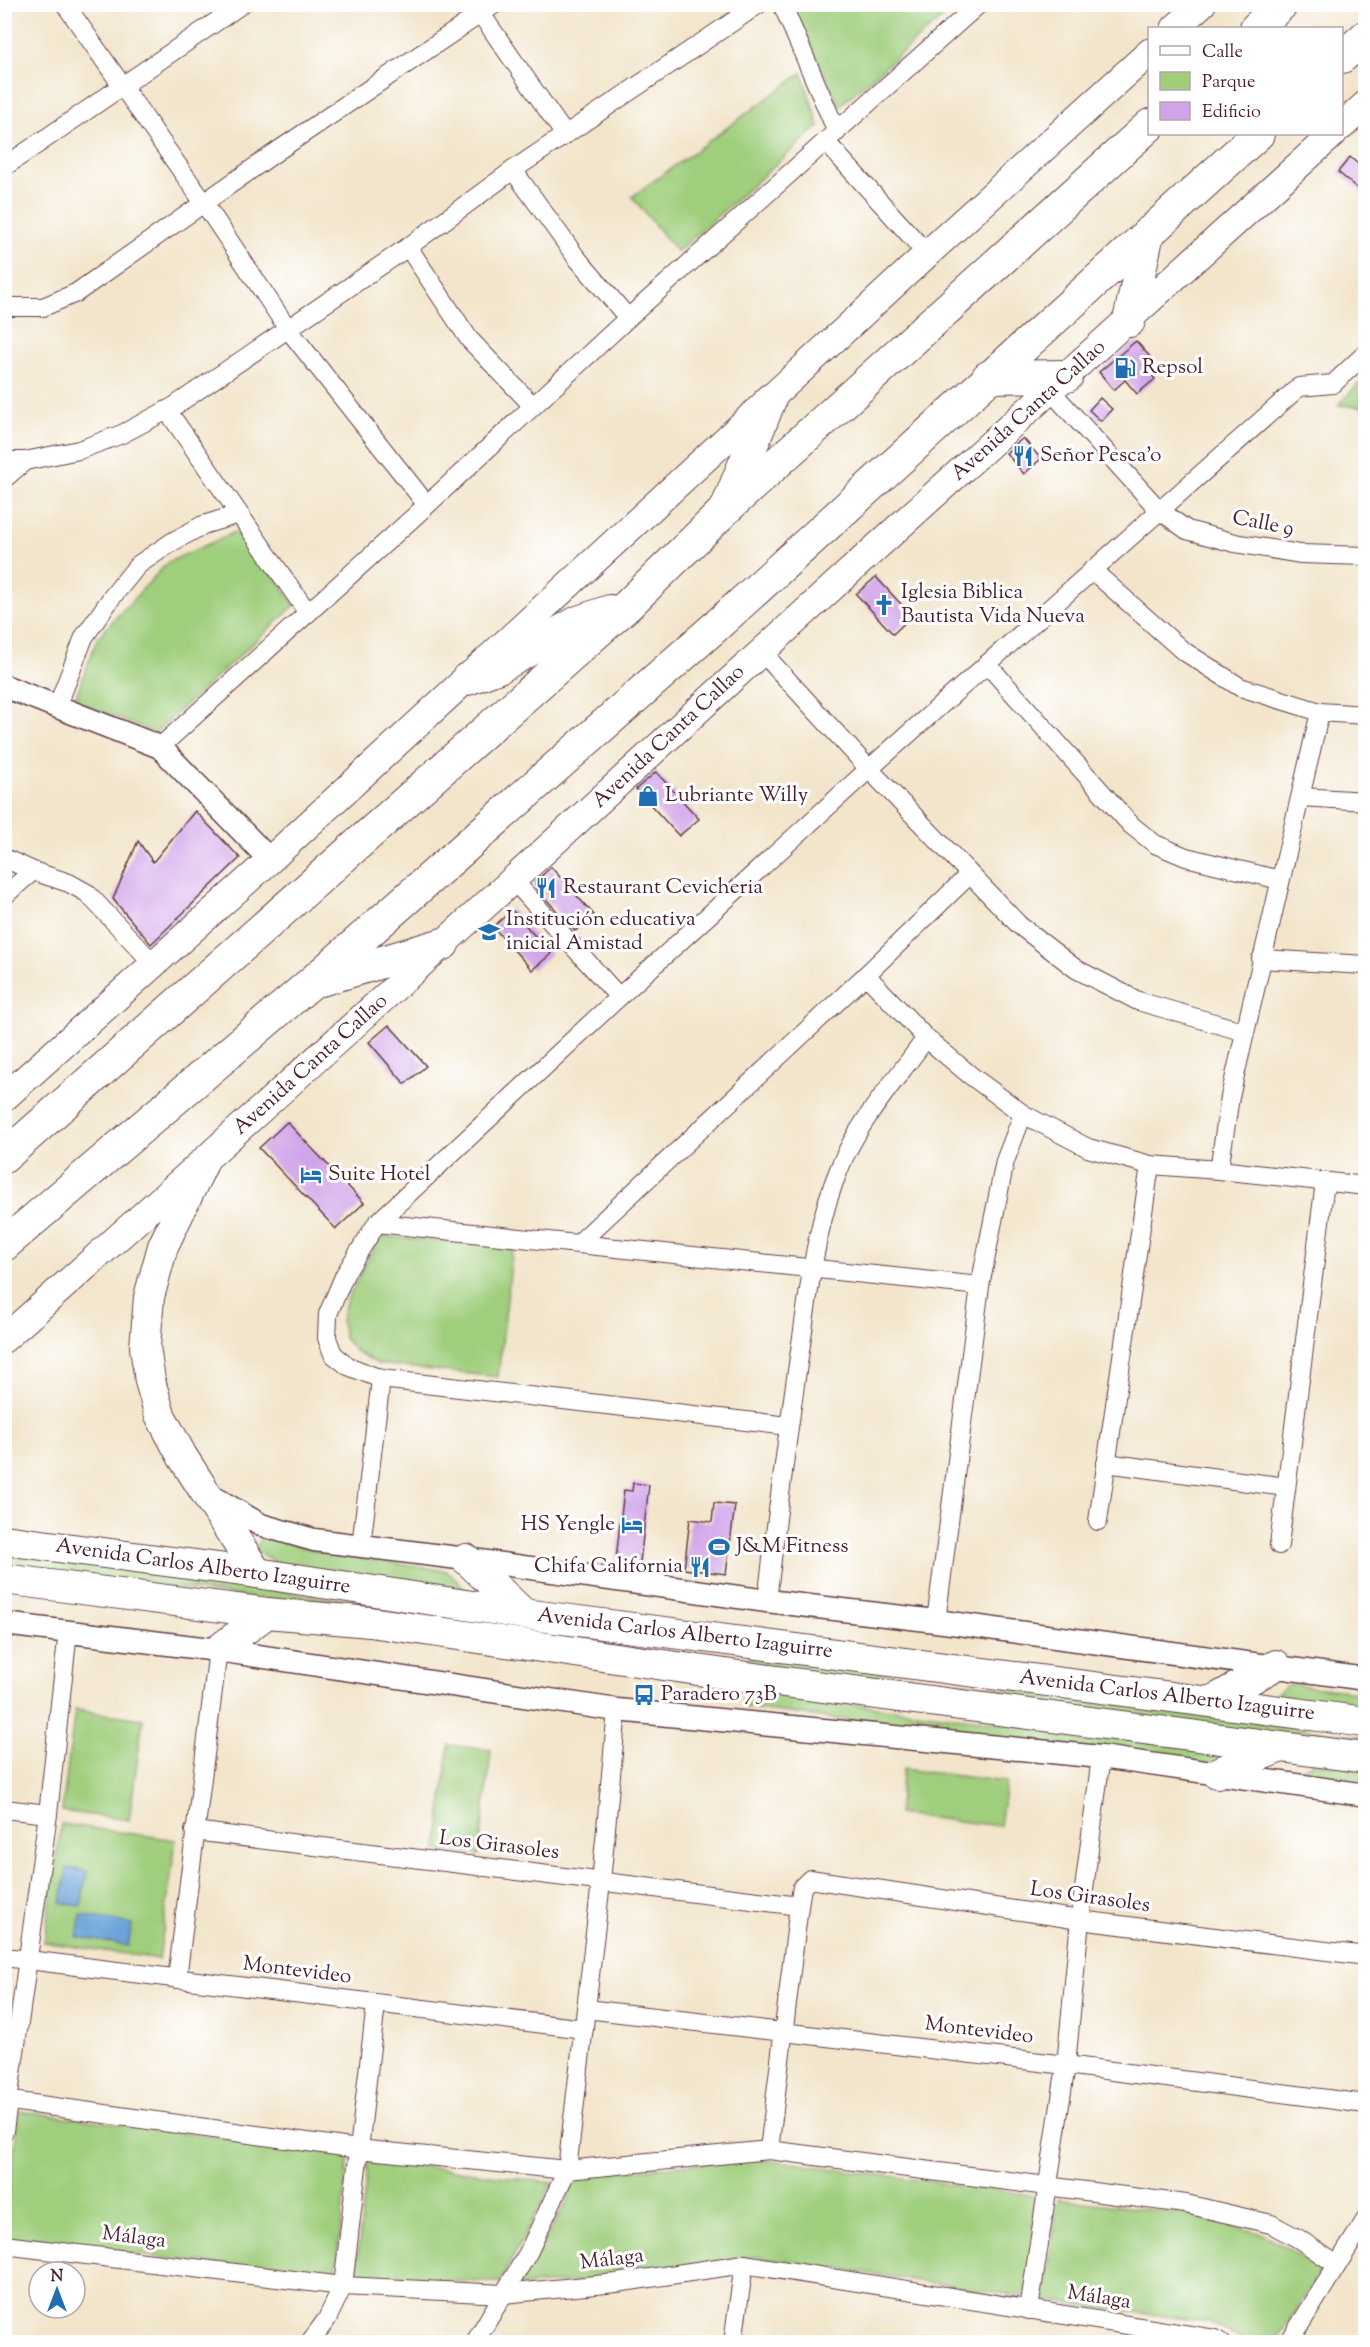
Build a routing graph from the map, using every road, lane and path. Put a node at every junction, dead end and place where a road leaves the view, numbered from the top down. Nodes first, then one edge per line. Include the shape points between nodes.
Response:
1 (65, 4) edge
2 (243, 4) edge
3 (759, 4) edge
4 (782, 4) edge
5 (979, 4) edge
6 (1202, 4) edge
7 (1282, 4) edge
8 (488, 9) edge
9 (1176, 27) edge
10 (1257, 27) edge
11 (1365, 36) edge
12 (1148, 53) edge
13 (1343, 55) edge
14 (123, 86) junction
15 (1365, 104) edge
16 (1343, 124) edge
17 (1148, 126) edge
18 (565, 135) junction
19 (1257, 135) edge
20 (1332, 135) edge
21 (832, 137) junction
22 (4, 167) edge
23 (513, 170) junction
24 (204, 203) junction
25 (1148, 233) junction
26 (408, 247) junction
27 (927, 254) junction
28 (4, 307) edge
29 (628, 318) junction
30 (1129, 321) junction
31 (288, 329) junction
32 (1365, 353) edge
33 (988, 377) junction
34 (1059, 384) junction
35 (770, 400) junction
36 (533, 406) junction
37 (167, 410) junction
38 (4, 461) edge
39 (25, 461) junction
40 (4, 479) edge
41 (427, 505) junction
42 (725, 510) junction
43 (1159, 510) junction
44 (239, 514) junction
45 (1365, 556) edge
46 (1092, 570) junction
47 (628, 605) junction
48 (308, 613) junction
49 (762, 652) junction
50 (987, 664) junction
51 (467, 679) junction
52 (4, 686) edge
53 (57, 707) junction
54 (1320, 712) junction
55 (1365, 715) edge
56 (160, 747) junction
57 (869, 769) junction
58 (1301, 797) junction
59 (1365, 801) edge
60 (4, 858) edge
61 (270, 860) junction
62 (33, 871) junction
63 (970, 874) junction
64 (1280, 880) junction
65 (514, 881) junction
66 (4, 896) edge
67 (443, 944) junction
68 (1261, 959) junction
69 (153, 963) junction
70 (1365, 965) edge
71 (866, 975) junction
72 (311, 983) junction
73 (619, 997) junction
74 (1245, 1032) junction
75 (926, 1038) junction
76 (4, 1098) edge
77 (1023, 1114) junction
78 (4, 1157) edge
79 (202, 1165) junction
80 (1150, 1165) junction
81 (1220, 1170) junction
82 (1324, 1182) junction
83 (1365, 1186) edge
84 (377, 1223) junction
85 (580, 1242) junction
86 (4, 1245) edge
87 (812, 1267) junction
88 (980, 1286) junction
89 (4, 1339) edge
90 (381, 1379) junction
91 (789, 1426) junction
92 (1106, 1463) junction
93 (1286, 1487) junction
94 (207, 1494) junction
95 (1098, 1521) dead end
96 (4, 1540) edge
97 (1279, 1545) dead end
98 (361, 1546) junction
99 (466, 1559) junction
100 (256, 1573) junction
101 (4, 1579) edge
102 (373, 1591) junction
103 (767, 1601) junction
104 (267, 1613) junction
105 (524, 1614) junction
106 (936, 1621) junction
107 (370, 1622) junction
108 (4, 1624) edge
109 (68, 1631) junction
110 (218, 1650) junction
111 (1276, 1665) junction
112 (947, 1667) junction
113 (1365, 1679) edge
114 (934, 1701) junction
115 (1212, 1701) junction
116 (617, 1710) junction
117 (1365, 1722) edge
118 (1284, 1746) junction
119 (1101, 1757) junction
120 (1365, 1758) edge
121 (1217, 1773) junction
122 (1365, 1795) edge
123 (4, 1809) edge
124 (48, 1814) junction
125 (194, 1831) junction
126 (601, 1882) junction
127 (799, 1905) junction
128 (1080, 1920) junction
129 (1365, 1956) edge
130 (4, 1957) edge
131 (27, 1959) junction
132 (177, 1979) junction
133 (376, 2004) junction
134 (586, 2009) junction
135 (584, 2028) junction
136 (783, 2030) junction
137 (1066, 2065) junction
138 (6, 2100) edge
139 (1365, 2104) edge
140 (4, 2131) edge
141 (358, 2149) junction
142 (769, 2150) junction
143 (567, 2170) junction
144 (1048, 2186) junction
145 (1365, 2219) edge
146 (4, 2245) edge
147 (744, 2264) junction
148 (1337, 2265) junction
149 (343, 2286) junction
150 (503, 2294) junction
151 (1029, 2310) junction
152 (310, 2343) edge
153 (475, 2343) edge
154 (733, 2343) edge
155 (1220, 2343) edge
156 (1289, 2343) edge

1 - 14 street
2 - 14 street
3 - 18 street
4 - 21 street
5 - 21 street
6 - 9 main road
7 - 10 highway
8 - 18 street
8 - 24 street
11 - 13 highway
12 - 27 main road
14 - 22 street
14 - 24 street
15 - 16 main road
17 - 42 highway
18 - 23 street
19 - 25 highway
20 - 30 main road, Avenida Canta Callao
21 - 27 street
21 - 29 street
23 - 26 street
23 - 29 street via 576,256
24 - 28 street via 66,298 43,307
24 - 31 street
25 - 30 highway
25 - 33 highway
26 - 31 street
26 - 36 street via 469,339
27 - 35 main road
29 - 36 street
30 - 34 main road, Avenida Canta Callao
31 - 37 street
31 - 41 street
32 - 43 street via 1334,384 1299,387
33 - 34 highway
33 - 72 highway via 715,627
34 - 43 street, Calle 9
34 - 49 main road, Avenida Canta Callao
35 - 42 highway
35 - 51 main road
36 - 41 street
37 - 39 street via 98,444
37 - 44 street
38 - 39 street
39 - 40 street
41 - 48 street
42 - 47 highway
43 - 45 street, Calle 9 via 1187,530 1235,543 1300,554
43 - 46 street
44 - 48 street
44 - 53 street via 203,525 138,565 84,638
46 - 50 street
46 - 54 street via 1182,650 1240,687
47 - 51 highway via 578,622 501,666
47 - 78 highway
48 - 56 street
49 - 57 street
49 - 65 main road, Avenida Canta Callao
50 - 57 street
50 - 64 street via 1131,825 1155,844 1186,857
51 - 61 main road
52 - 53 street
53 - 56 street
54 - 55 street
54 - 58 street
56 - 61 street
57 - 63 street
57 - 73 street
58 - 59 street
58 - 64 street
60 - 62 street
61 - 69 main road
62 - 66 street
62 - 69 street via 87,893
63 - 71 street
63 - 74 street via 1019,925 1076,969 1138,1001
64 - 68 street
65 - 67 main road, Avenida Canta Callao
65 - 73 street
67 - 72 highway
67 - 79 main road, Avenida Canta Callao
68 - 70 street
68 - 74 street
69 - 76 main road
71 - 75 street
71 - 85 street
72 - 86 highway
73 - 84 street
74 - 81 street via 1230,1096
75 - 77 street
75 - 87 street via 840,1165 823,1213
77 - 80 street via 1088,1148
77 - 88 street via 1005,1161
79 - 89 main road, Avenida Canta Callao
79 - 94 main road via 163,1246 149,1297 145,1347 160,1415
80 - 81 street
80 - 92 street
81 - 82 street
82 - 83 street
82 - 93 street
84 - 85 street
84 - 90 street via 345,1274 328,1314 327,1338 333,1354 348,1366
85 - 87 street
87 - 88 street
87 - 91 street
88 - 106 street
90 - 91 street
90 - 98 street
91 - 103 street
92 - 93 street
92 - 95 street
93 - 97 street
94 - 98 street, Avenida Carlos Alberto Izaguirre via 261,1525 314,1540
94 - 100 main road
96 - 100 main road, Avenida Carlos Alberto Izaguirre
98 - 99 street, Avenida Carlos Alberto Izaguirre
99 - 103 street, Avenida Carlos Alberto Izaguirre
99 - 105 main road
100 - 102 main road, Avenida Carlos Alberto Izaguirre
101 - 104 main road, Avenida Carlos Alberto Izaguirre
102 - 105 main road, Avenida Carlos Alberto Izaguirre
102 - 107 main road via 381,1612
103 - 106 street, Avenida Carlos Alberto Izaguirre
104 - 107 main road, Avenida Carlos Alberto Izaguirre
104 - 110 main road
105 - 112 main road, Avenida Carlos Alberto Izaguirre
106 - 111 street, Avenida Carlos Alberto Izaguirre
107 - 114 main road, Avenida Carlos Alberto Izaguirre via 732,1676
108 - 109 street
109 - 110 street
109 - 124 street
110 - 116 street
110 - 125 street
111 - 113 street, Avenida Carlos Alberto Izaguirre
111 - 115 main road
112 - 114 main road via 929,1679
112 - 115 main road, Avenida Carlos Alberto Izaguirre
114 - 118 main road, Avenida Carlos Alberto Izaguirre
115 - 117 main road, Avenida Carlos Alberto Izaguirre
116 - 119 street
116 - 126 street
118 - 120 main road, Avenida Carlos Alberto Izaguirre
118 - 121 main road
119 - 121 street
119 - 128 street
121 - 122 street
123 - 124 street
124 - 131 street
125 - 126 street, Los Girasoles
125 - 132 street
126 - 127 street, Los Girasoles
126 - 134 street
127 - 128 street, Los Girasoles via 801,1887 810,1879
127 - 136 street
128 - 129 street, Los Girasoles
128 - 137 street
130 - 131 street, Montevideo
131 - 132 street, Montevideo
131 - 138 street
132 - 133 street, Montevideo
133 - 135 street, Montevideo
133 - 141 street
134 - 135 street
134 - 136 street, Montevideo
135 - 143 street
136 - 137 street, Montevideo
136 - 142 street
137 - 139 street, Montevideo
137 - 144 street
138 - 140 street
138 - 141 street
141 - 143 street
141 - 149 street
142 - 143 street
142 - 144 street
143 - 150 street via 528,2253
144 - 148 street via 1186,2204 1271,2224
144 - 151 street
145 - 148 street
146 - 149 street, Málaga
147 - 150 street, Málaga via 616,2283
147 - 151 street, Málaga
147 - 154 street
148 - 156 street
149 - 150 street, Málaga
149 - 152 street
150 - 153 street
151 - 155 street, Málaga

